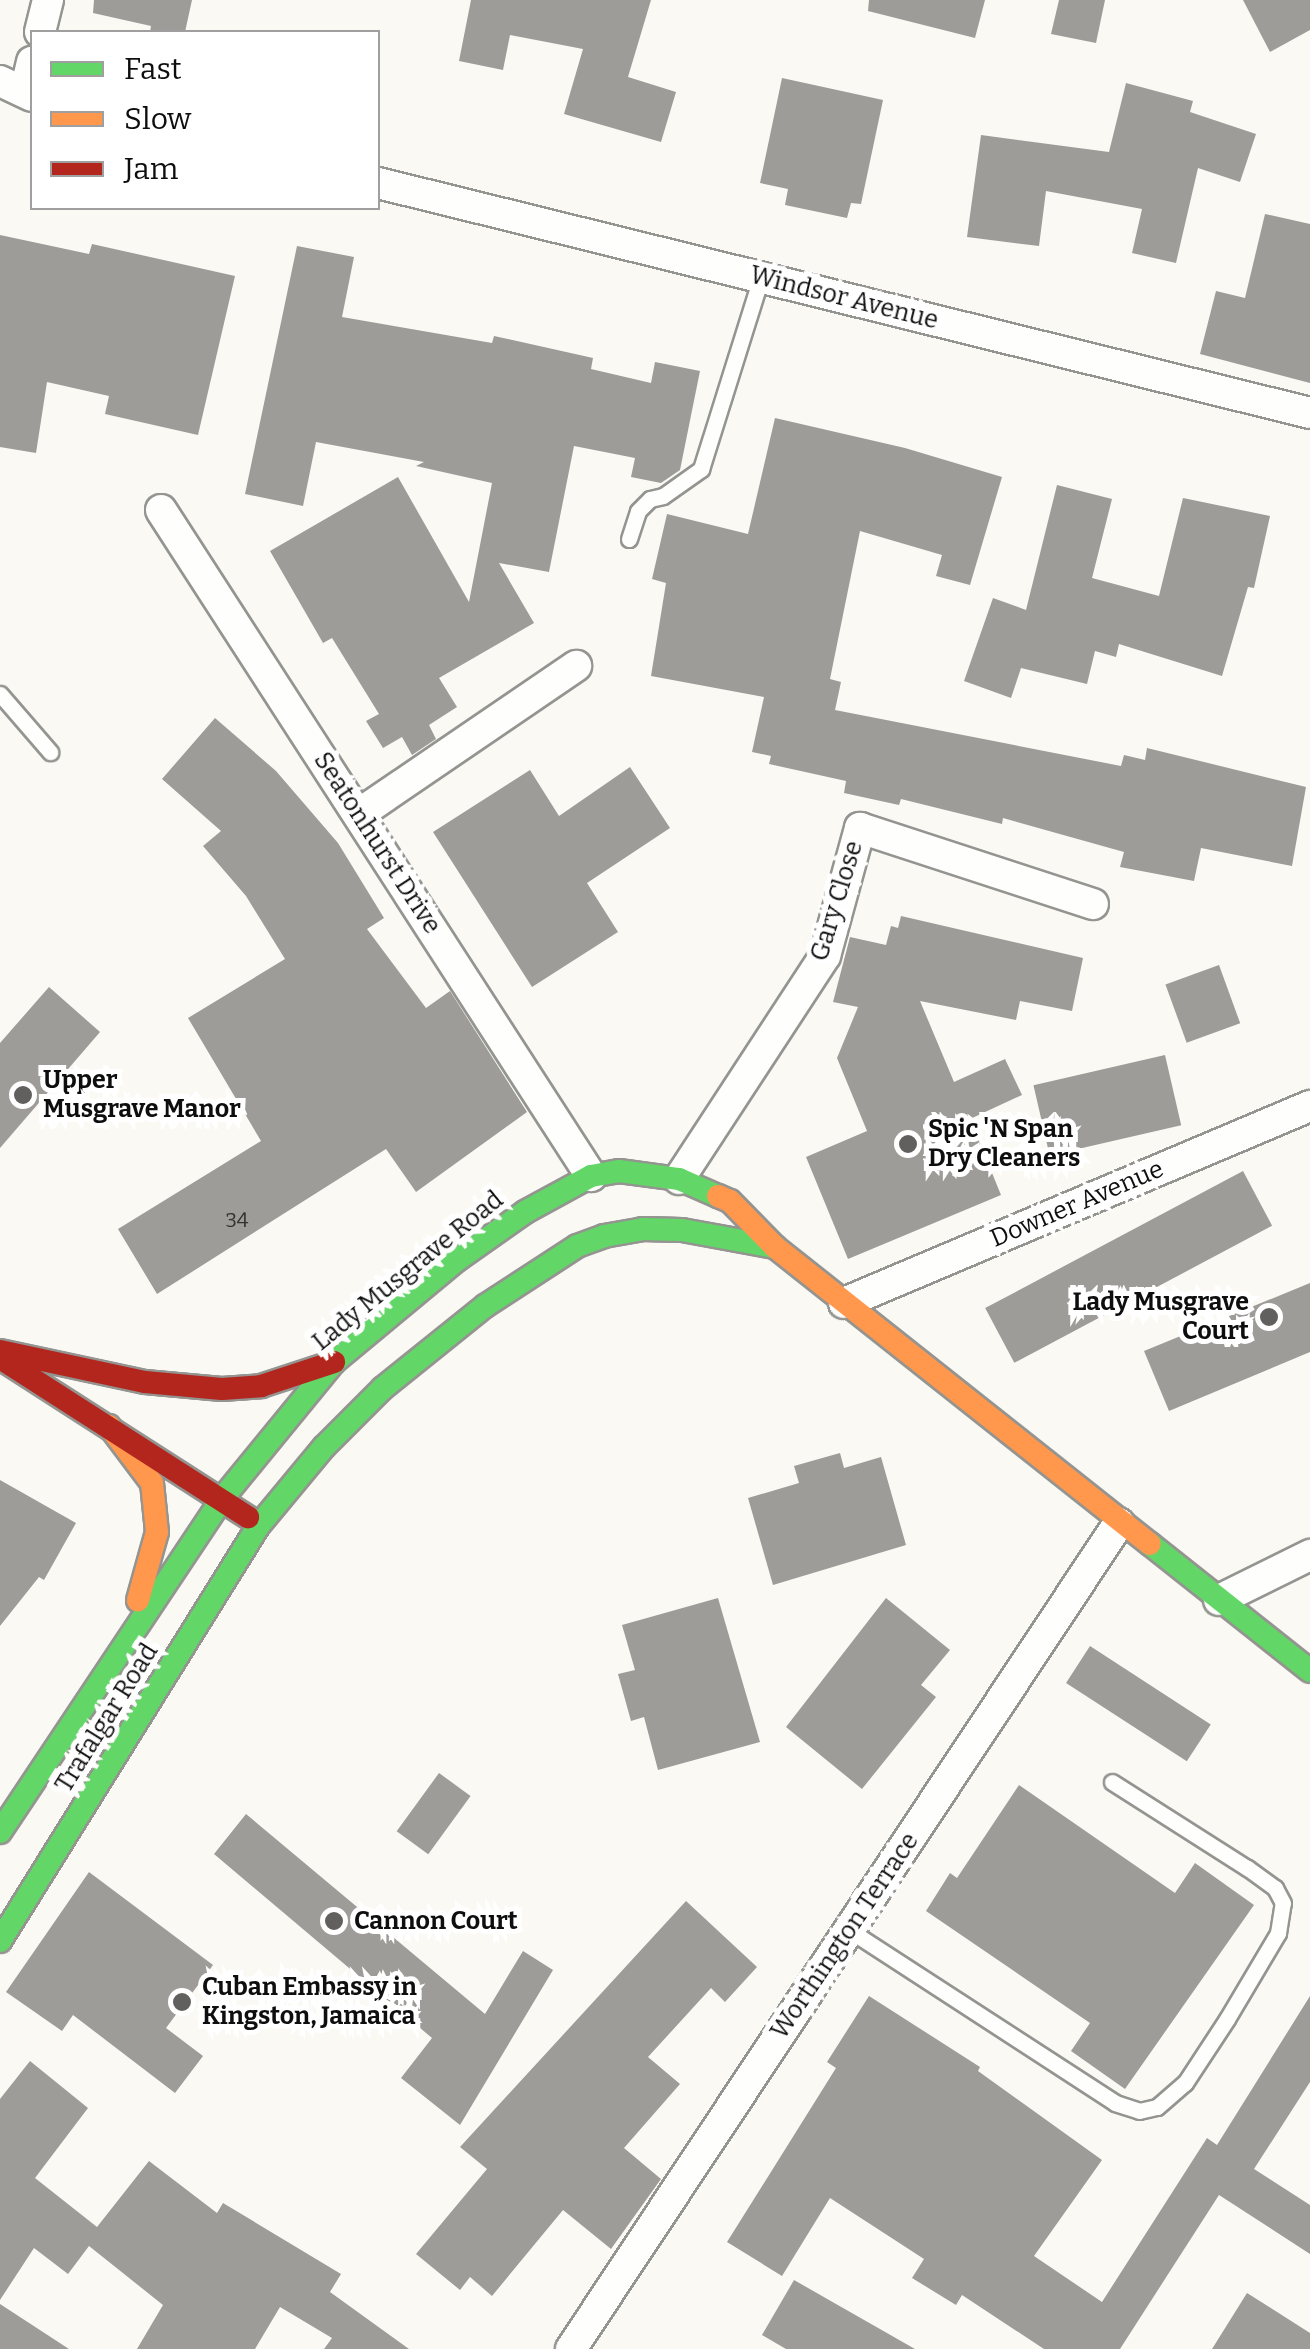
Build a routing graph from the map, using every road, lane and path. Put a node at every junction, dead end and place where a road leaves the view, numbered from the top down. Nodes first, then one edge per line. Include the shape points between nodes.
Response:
1 (48, 0) edge
2 (40, 30) edge
3 (30, 66) edge
4 (19, 90) edge
5 (380, 184) edge
6 (761, 278) junction
7 (1310, 413) edge
8 (161, 510) dead end
9 (629, 539) dead end
10 (576, 666) dead end
11 (0, 694) edge
12 (50, 752) dead end
13 (359, 814) junction
14 (1094, 904) dead end
15 (1310, 1106) edge
16 (591, 1176) junction
17 (680, 1179) junction
18 (775, 1248) junction
19 (844, 1302) junction
20 (0, 1354) edge
21 (334, 1362) junction
22 (108, 1426) junction
23 (222, 1500) junction
24 (1119, 1523) junction
25 (260, 1524) junction
26 (1310, 1555) edge
27 (1219, 1600) junction
28 (1310, 1671) edge
29 (104, 1676) junction
30 (1112, 1782) dead end
31 (0, 1832) edge
32 (849, 1930) junction
33 (0, 1940) edge
34 (571, 2349) edge

1 - 2 street
3 - 4 street
5 - 6 street, Windsor Avenue
6 - 7 street, Windsor Avenue
6 - 9 lane via 700,469 650,498
8 - 13 street, Seatonhurst Drive
10 - 13 street
11 - 12 lane
13 - 16 street, Seatonhurst Drive
14 - 17 street, Gary Close via 860,828 825,956
15 - 19 street, Downer Avenue
16 - 17 main road, Lady Musgrave Road via 619,1171
16 - 21 main road, Lady Musgrave Road via 457,1260
17 - 18 main road, Lady Musgrave Road via 730,1200
18 - 19 main road, Lady Musgrave Road
18 - 25 main road, Lady Musgrave Road via 642,1229 577,1246 416,1359 324,1447
19 - 24 main road, Lady Musgrave Road
20 - 21 main road via 145,1382 222,1389 261,1386
20 - 22 main road
21 - 23 main road, Lady Musgrave Road
22 - 23 main road
22 - 29 main road via 152,1484 157,1532 146,1581
23 - 25 main road
23 - 29 main road, Trafalgar Road
24 - 27 main road, Lady Musgrave Road
24 - 32 street, Worthington Terrace
25 - 33 main road, Trafalgar Road
26 - 27 street
27 - 28 main road, Lady Musgrave Road
29 - 31 main road, Trafalgar Road
30 - 32 lane via 1247,1868 1275,1888 1283,1903 1278,1934 1226,2019 1185,2083 1157,2106 1140,2111 1115,2103
32 - 34 street, Worthington Terrace

